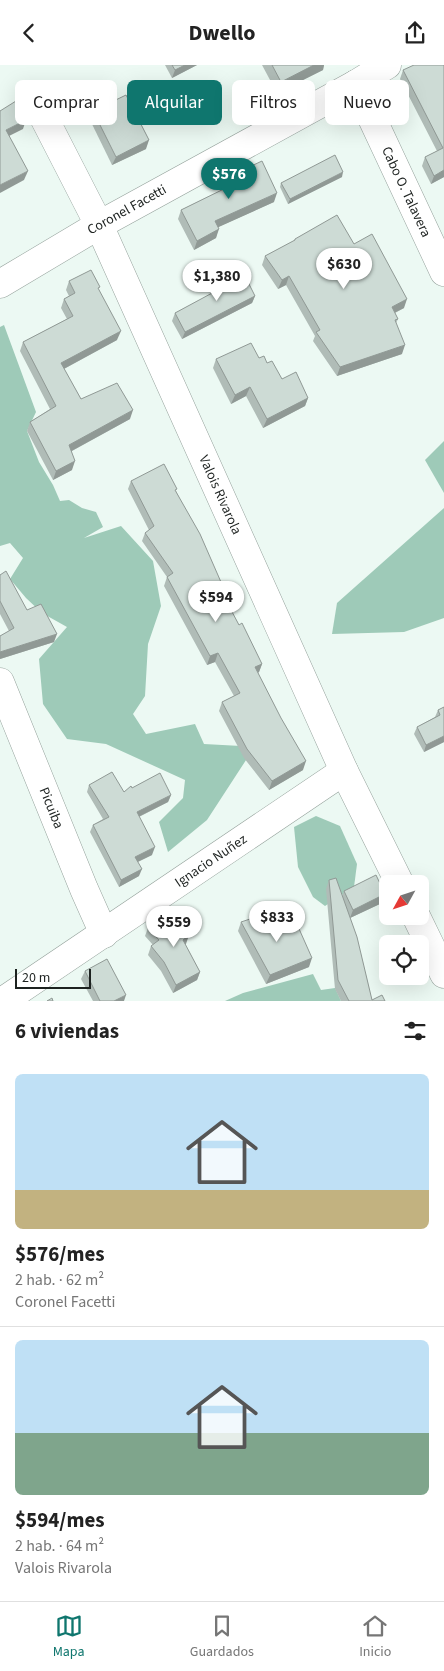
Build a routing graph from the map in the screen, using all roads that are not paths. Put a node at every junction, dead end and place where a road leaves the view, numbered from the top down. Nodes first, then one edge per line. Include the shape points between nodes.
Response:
1 (386, 65) edge
2 (362, 80) edge
3 (325, 101) edge
4 (48, 125) edge
5 (375, 125) edge
6 (99, 225) junction
7 (444, 273) edge
8 (0, 284) edge
9 (0, 682) edge
10 (344, 771) junction
11 (396, 875) edge
12 (420, 925) edge
13 (104, 934) junction
14 (444, 972) edge
15 (4, 1001) edge

1 - 2 street, Coronel Facetti
3 - 6 street, Coronel Facetti
4 - 6 street, Valois Rivarola
5 - 7 street, Cabo O. Talavera
6 - 8 street, Coronel Facetti
6 - 10 street, Valois Rivarola
9 - 13 street, Picuiba
10 - 11 street, Valois Rivarola
10 - 13 street, Ignacio Nuñez
12 - 14 street
13 - 15 street, Ignacio Nuñez

